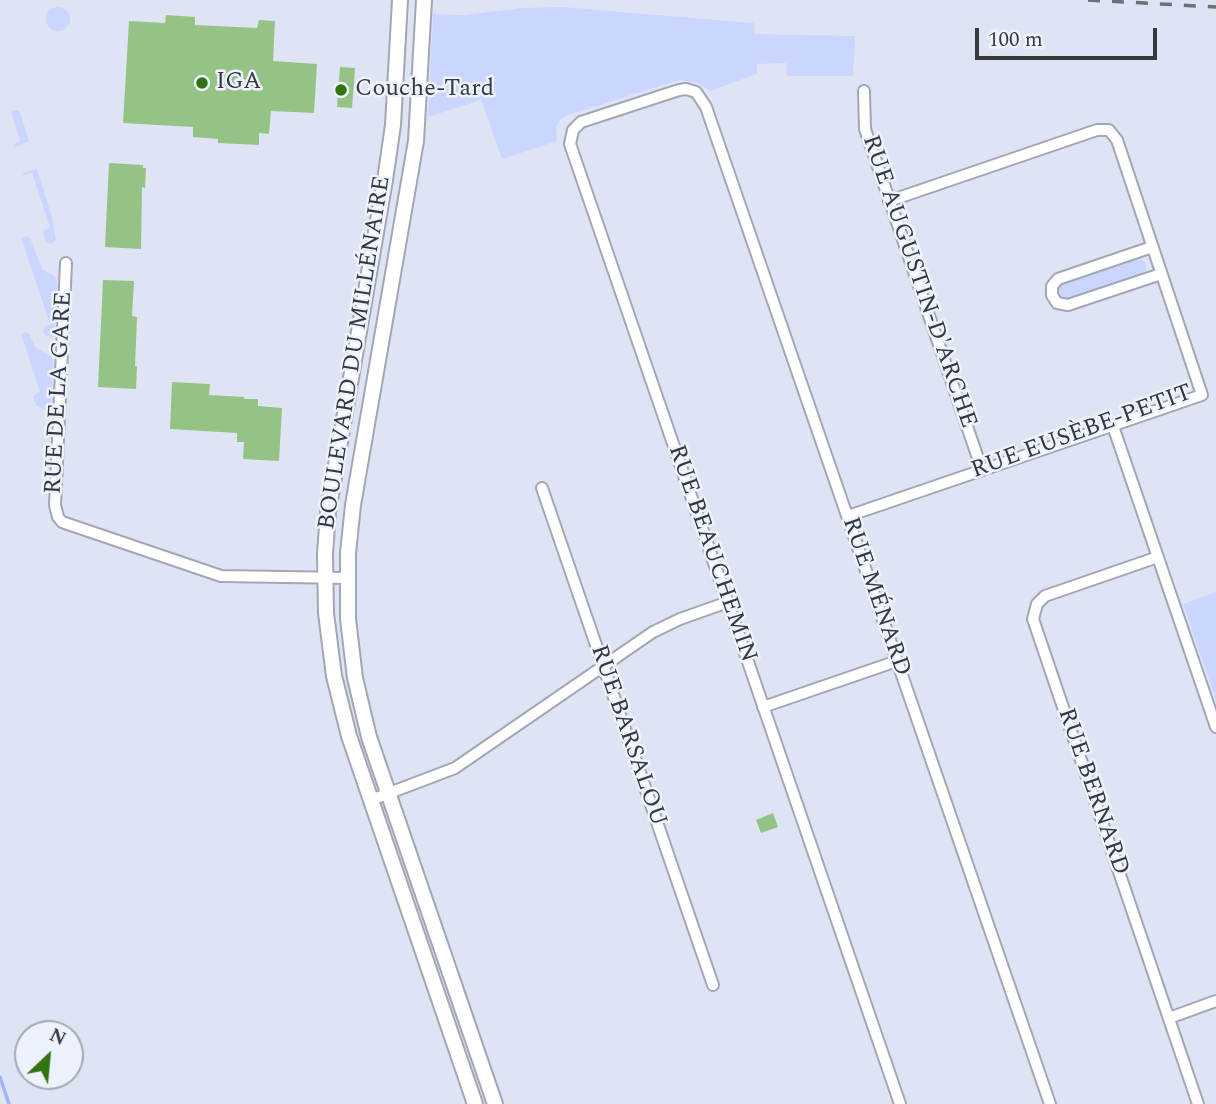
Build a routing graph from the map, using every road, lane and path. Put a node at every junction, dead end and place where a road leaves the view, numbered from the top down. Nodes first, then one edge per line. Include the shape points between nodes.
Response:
1 (400, 0) edge
2 (424, 0) edge
3 (696, 92) joint
4 (864, 92) dead end
5 (889, 201) junction
6 (1152, 247) junction
7 (66, 262) dead end
8 (1161, 274) junction
9 (1113, 426) junction
10 (982, 470) junction
11 (542, 488) dead end
12 (848, 516) junction
13 (1158, 557) junction
14 (325, 577) junction
15 (347, 578) junction
16 (728, 603) junction
17 (897, 661) junction
18 (603, 666) junction
19 (763, 707) junction
20 (1216, 727) edge
21 (388, 794) junction
22 (371, 800) junction
23 (713, 985) dead end
24 (1216, 1001) edge
25 (1169, 1018) junction
26 (475, 1104) edge
27 (495, 1104) edge
28 (900, 1104) edge
29 (1051, 1104) edge
30 (1198, 1104) edge

1 - 14 street, BOULEVARD DU MILLÉNAIRE via 390,146 333,474
2 - 15 street, BOULEVARD DU MILLÉNAIRE via 413,160 353,505
3 - 12 street, RUE MÉNARD via 704,100
3 - 16 street, RUE BEAUCHEMIN via 679,90 583,121 569,140
4 - 5 street, RUE AUGUSTIN-D'ARCHE via 865,129
5 - 6 street, RUE EUSÈBE-PETIT via 1106,129 1117,140
5 - 10 street, RUE AUGUSTIN-D'ARCHE
6 - 8 street, RUE EUSÈBE-PETIT
6 - 8 street via 1058,279 1052,295 1059,304 1068,305
7 - 14 street, RUE DE LA GARE via 58,517 68,525 221,576
8 - 9 street, RUE EUSÈBE-PETIT via 1202,395
9 - 10 street, RUE EUSÈBE-PETIT
9 - 13 street
10 - 12 street, RUE EUSÈBE-PETIT
11 - 18 street, RUE BARSALOU
12 - 17 street, RUE MÉNARD
13 - 20 street
13 - 25 street, RUE BERNARD via 1045,596 1033,615
14 - 15 street, RUE DE LA GARE
14 - 22 street, BOULEVARD DU MILLÉNAIRE via 334,676
15 - 21 street, BOULEVARD DU MILLÉNAIRE via 357,687
16 - 18 street via 668,624
16 - 19 street, RUE BEAUCHEMIN
17 - 19 street
17 - 29 street, RUE MÉNARD
18 - 21 street via 455,768
18 - 23 street, RUE BARSALOU
19 - 28 street, RUE BEAUCHEMIN
21 - 22 street
21 - 27 street, BOULEVARD DU MILLÉNAIRE
22 - 26 street, BOULEVARD DU MILLÉNAIRE
24 - 25 street
25 - 30 street, RUE BERNARD

